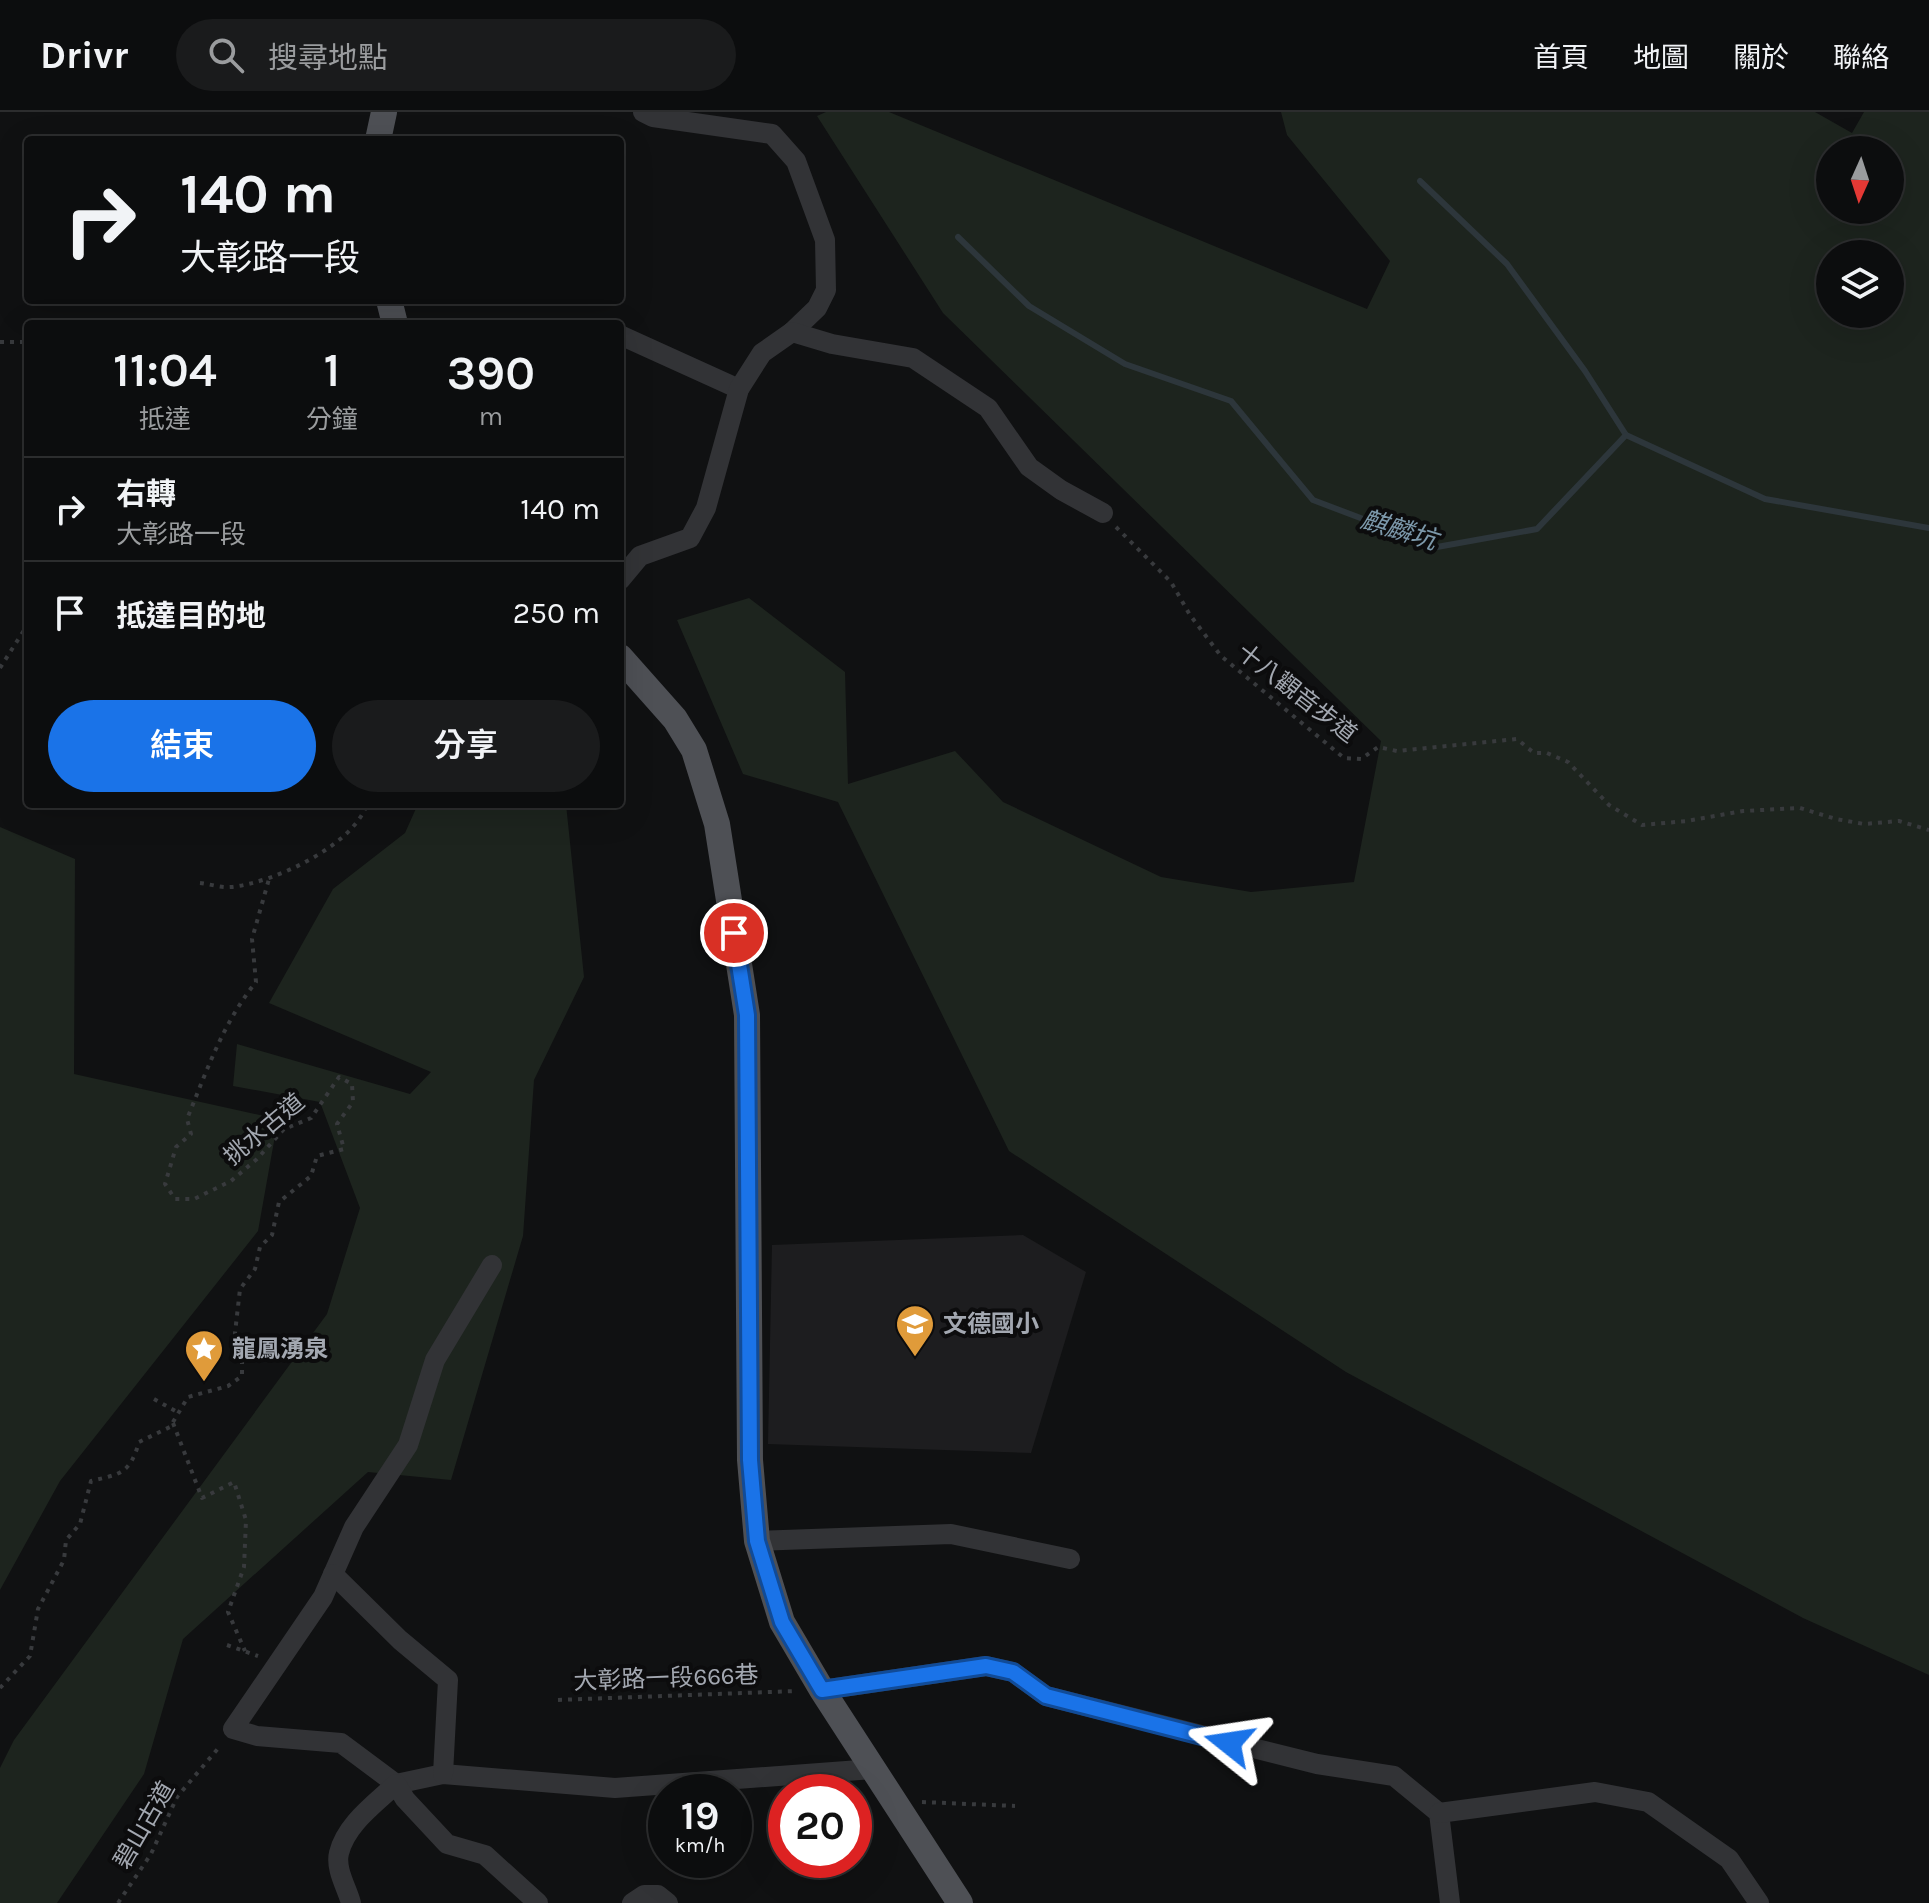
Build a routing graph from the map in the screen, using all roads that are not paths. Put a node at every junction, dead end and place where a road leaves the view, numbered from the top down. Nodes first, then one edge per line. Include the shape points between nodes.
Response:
1 (384, 112) edge
2 (643, 112) edge
3 (379, 136) edge
4 (792, 332) junction
5 (624, 337) edge
6 (739, 389) junction
7 (1103, 513) road end
8 (624, 575) edge
9 (624, 662) edge
10 (492, 1265) dead end
11 (757, 1541) junction
12 (1070, 1559) dead end
13 (333, 1574) junction
14 (822, 1690) junction
15 (873, 1769) junction
16 (443, 1774) junction
17 (396, 1784) junction
18 (1439, 1813) junction
19 (351, 1903) edge
20 (538, 1903) edge
21 (632, 1903) edge
22 (668, 1903) edge
23 (960, 1903) edge
24 (1450, 1903) edge
25 (1759, 1903) edge

1 - 3 main road
2 - 4 lane via 772,134 796,161 825,240 826,290 817,308
4 - 6 lane via 762,353
4 - 7 lane via 913,358 988,408 1029,467
5 - 6 lane
6 - 8 lane via 706,508 690,538 640,556
9 - 11 main road via 675,719 694,750 717,824 747,1015 750,1460
10 - 13 lane via 435,1360 408,1445 354,1527
11 - 12 lane via 951,1534
11 - 14 main road via 782,1622
13 - 16 lane via 448,1680
13 - 17 lane via 323,1597 233,1729 341,1743
14 - 15 main road
14 - 18 lane via 986,1666 1013,1672 1046,1696 1302,1761 1394,1776
15 - 16 lane via 615,1788
15 - 23 main road
16 - 17 lane
17 - 19 lane via 354,1823 339,1854
17 - 20 lane via 447,1844 485,1855
18 - 24 lane
18 - 25 lane via 1595,1792 1648,1802 1729,1859
21 - 22 lane via 644,1895 658,1895

